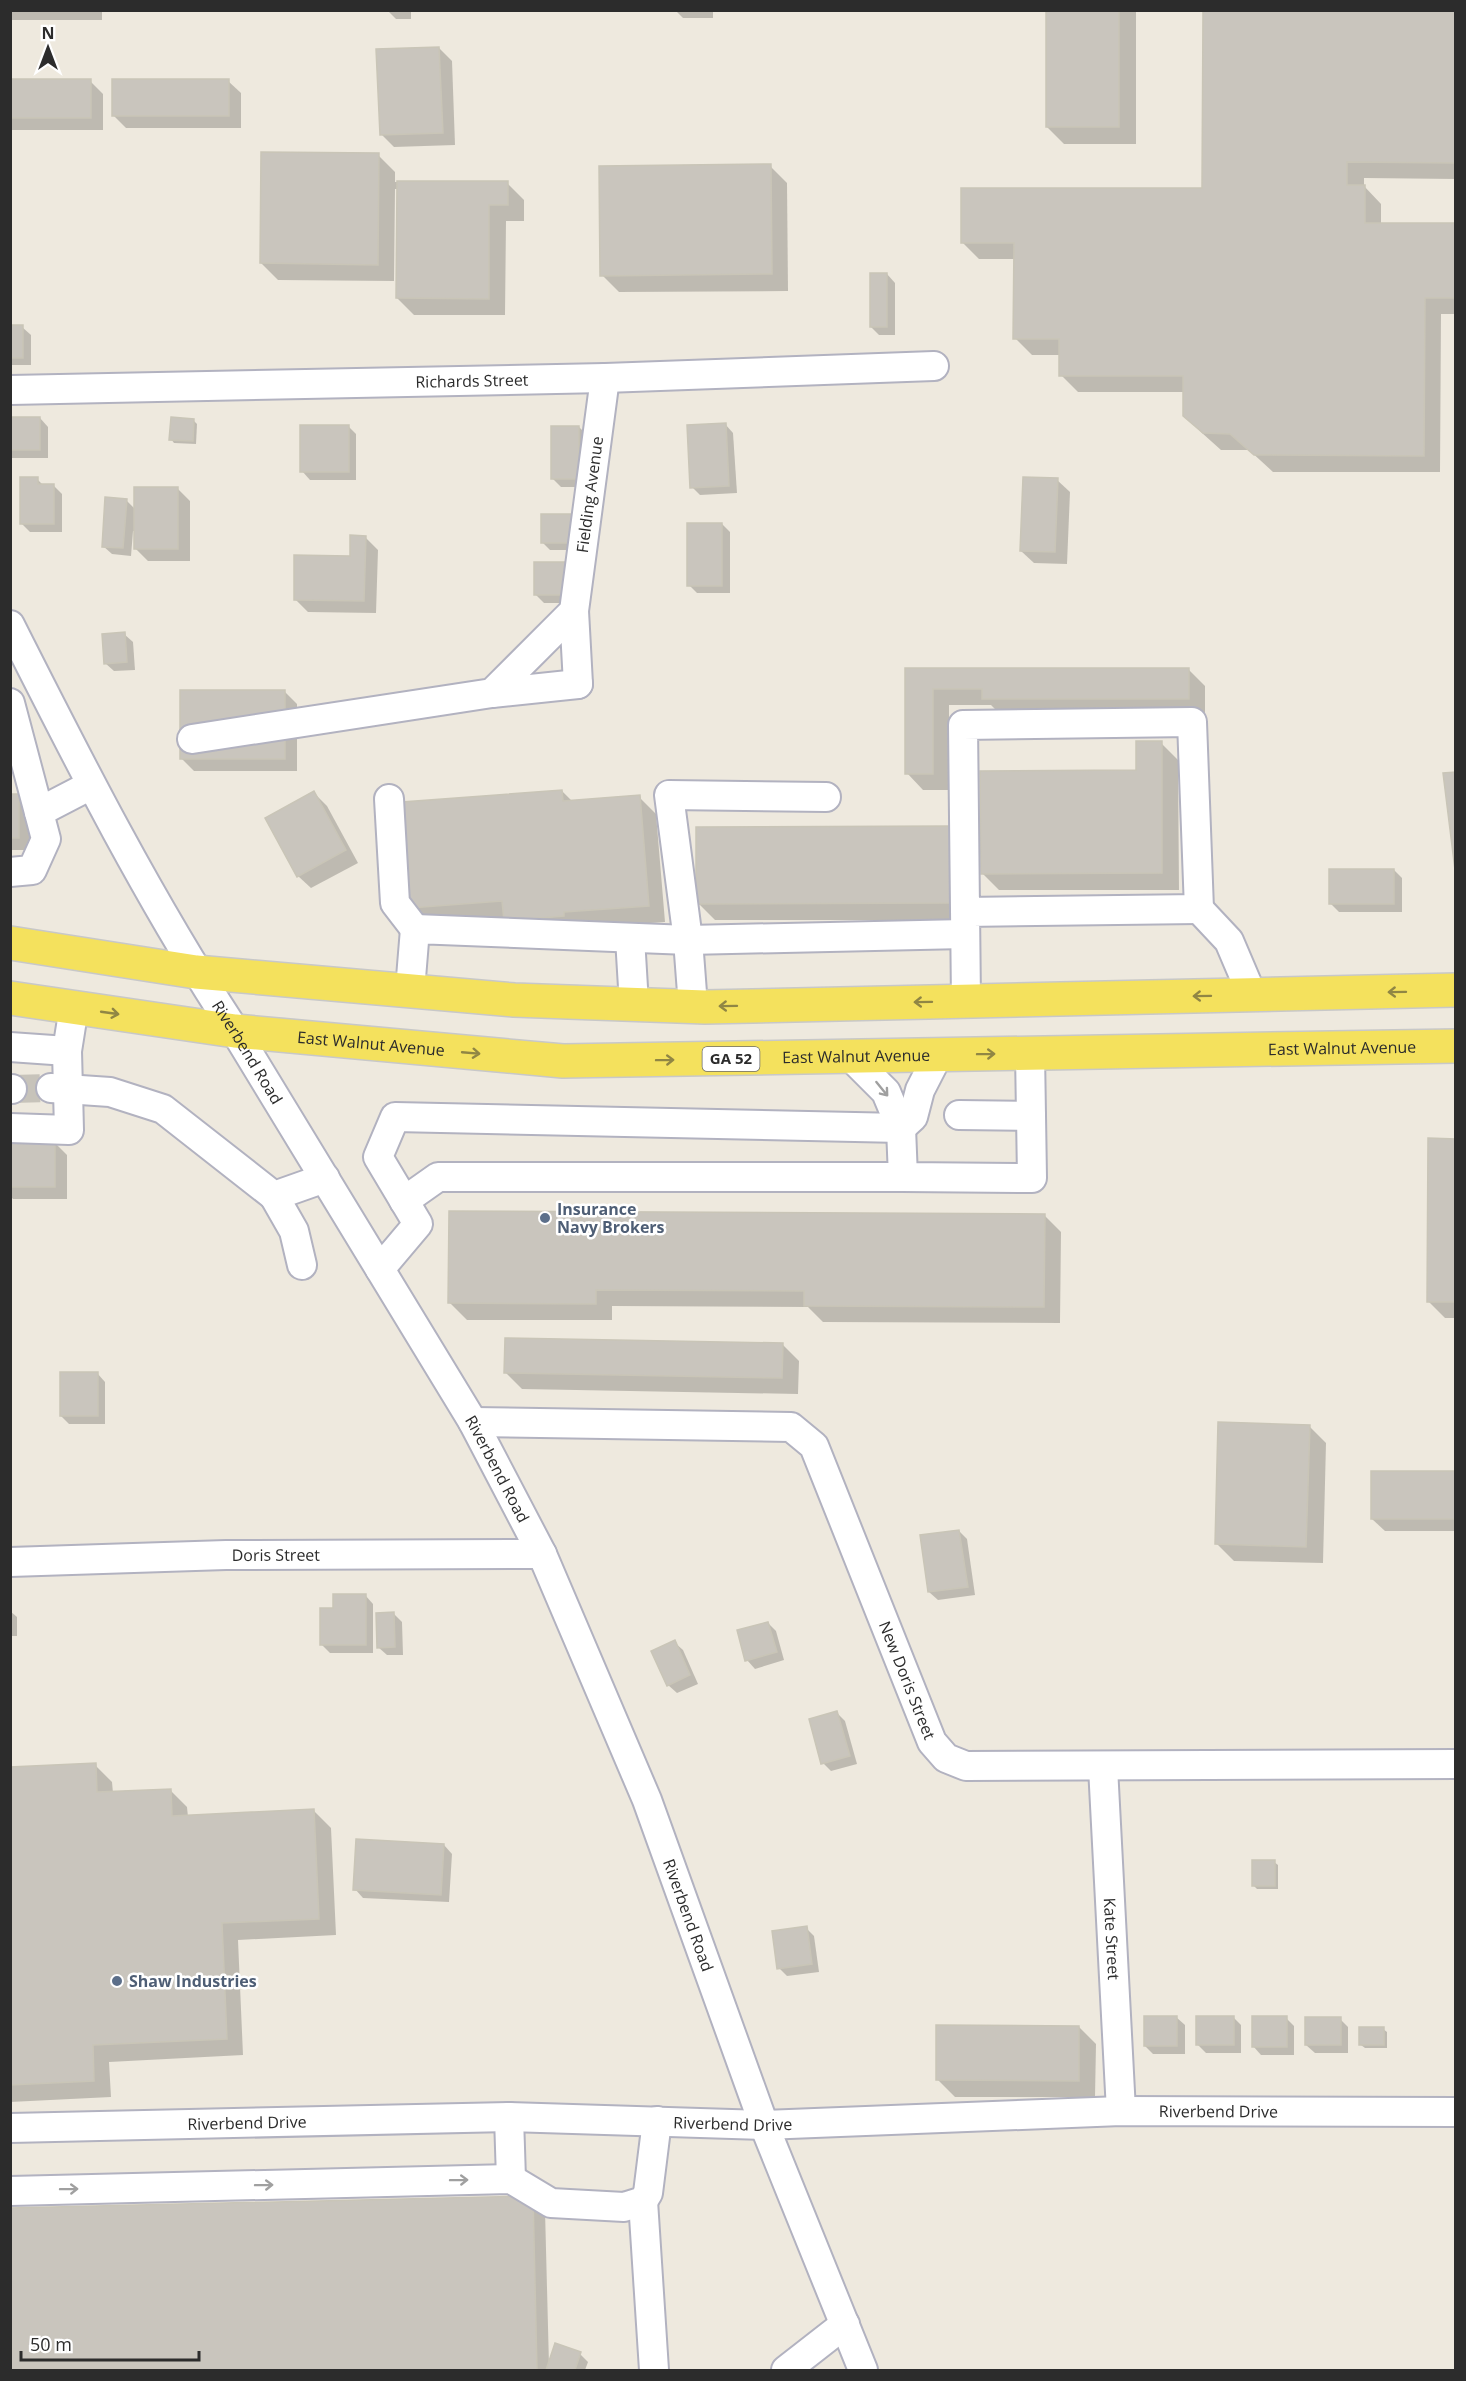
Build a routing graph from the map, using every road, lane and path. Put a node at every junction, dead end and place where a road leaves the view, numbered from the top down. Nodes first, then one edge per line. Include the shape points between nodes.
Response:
1 (933, 366) dead end
2 (605, 378) junction
3 (10, 390) edge
4 (574, 611) junction
5 (10, 625) edge
6 (537, 648) junction
7 (40, 683) junction
8 (578, 684) junction
9 (492, 693) junction
10 (11, 703) edge
11 (192, 739) dead end
12 (19, 766) edge
13 (91, 786) junction
14 (826, 797) dead end
15 (389, 799) dead end
16 (39, 812) junction
17 (10, 872) edge
18 (1199, 909) junction
19 (965, 923) junction
20 (415, 929) junction
21 (630, 938) junction
22 (688, 940) junction
23 (10, 944) edge
24 (196, 972) junction
25 (410, 990) junction
26 (1455, 990) edge
27 (1251, 995) junction
28 (10, 998) edge
29 (966, 1001) junction
30 (634, 1004) junction
31 (693, 1006) junction
32 (74, 1008) junction
33 (235, 1031) junction
34 (1455, 1046) edge
35 (10, 1047) edge
36 (67, 1051) junction
37 (1030, 1053) junction
38 (938, 1055) junction
39 (852, 1058) junction
40 (59, 1088) junction
41 (959, 1115) dead end
42 (1031, 1116) junction
43 (10, 1128) edge
44 (901, 1128) junction
45 (903, 1177) junction
46 (325, 1178) junction
47 (274, 1196) junction
48 (404, 1201) junction
49 (302, 1265) dead end
50 (380, 1269) junction
51 (473, 1422) junction
52 (542, 1554) junction
53 (10, 1562) edge
54 (1455, 1764) edge
55 (1103, 1767) junction
56 (1121, 2111) junction
57 (1455, 2112) edge
58 (509, 2117) junction
59 (657, 2121) junction
60 (764, 2125) junction
61 (10, 2128) edge
62 (511, 2179) junction
63 (10, 2191) edge
64 (643, 2201) junction
65 (844, 2324) junction
66 (654, 2370) edge
67 (786, 2370) edge
68 (863, 2370) edge

1 - 2 street, Richards Street
2 - 3 street, Richards Street
2 - 4 street, Fielding Avenue
4 - 6 street
4 - 8 street, Fielding Avenue
5 - 7 street, Riverbend Road
6 - 8 street
6 - 9 street
7 - 10 street
7 - 13 street, Riverbend Road
8 - 9 street
9 - 11 street
10 - 12 street
12 - 16 street
13 - 16 street
13 - 24 street, Riverbend Road
14 - 22 street via 669,795
15 - 20 street via 395,903
16 - 17 street via 46,839 32,870
18 - 19 street
18 - 19 street via 1192,722 963,725
18 - 27 street via 1229,941
19 - 22 street
19 - 29 street
20 - 21 street
20 - 25 street
21 - 22 street
21 - 30 street
22 - 31 street
23 - 24 main road
24 - 25 main road
24 - 33 street, Riverbend Road
25 - 30 main road via 514,1000
26 -> 27 main road
27 -> 29 main road
28 - 32 main road, East Walnut Avenue / GA 52
29 -> 31 main road
30 - 31 main road
32 -> 33 main road, East Walnut Avenue / GA 52
32 - 36 street
33 -> 39 main road, East Walnut Avenue / GA 52 via 563,1061
33 - 46 street, Riverbend Road
34 - 37 main road, East Walnut Avenue / GA 52
35 - 36 street
36 - 40 street
38 -> 37 main road, East Walnut Avenue / GA 52
37 - 42 street
38 - 39 main road, East Walnut Avenue / GA 52
38 - 44 street via 920,1090 913,1117
39 -> 44 street via 886,1092
40 - 43 street via 69,1130
40 - 47 street via 110,1092 163,1109
41 - 42 street
42 - 45 street via 1032,1178
44 - 45 street
44 - 48 street via 395,1117 378,1157
45 - 48 street via 438,1177
46 - 47 street
46 - 50 street, Riverbend Road
47 - 49 street via 294,1231
48 - 50 street via 418,1224
50 - 51 street, Riverbend Road
51 - 52 street, Riverbend Road
51 - 55 street, New Doris Street via 791,1427 814,1446 932,1742 946,1758 966,1766
52 - 53 street, Doris Street via 225,1555
52 - 60 street, Riverbend Road via 647,1800
54 - 55 street, New Doris Street
55 - 56 street, Kate Street
56 - 57 street, Riverbend Drive
56 - 60 street, Riverbend Drive
58 - 59 street, Riverbend Drive
58 - 61 street, Riverbend Drive
58 - 62 street
59 - 60 street, Riverbend Drive
59 - 64 street via 648,2193
60 - 65 street, Riverbend Road
63 -> 62 street
62 - 64 street via 551,2203 624,2207
64 - 66 street
65 - 67 street
65 - 68 street, Riverbend Road

